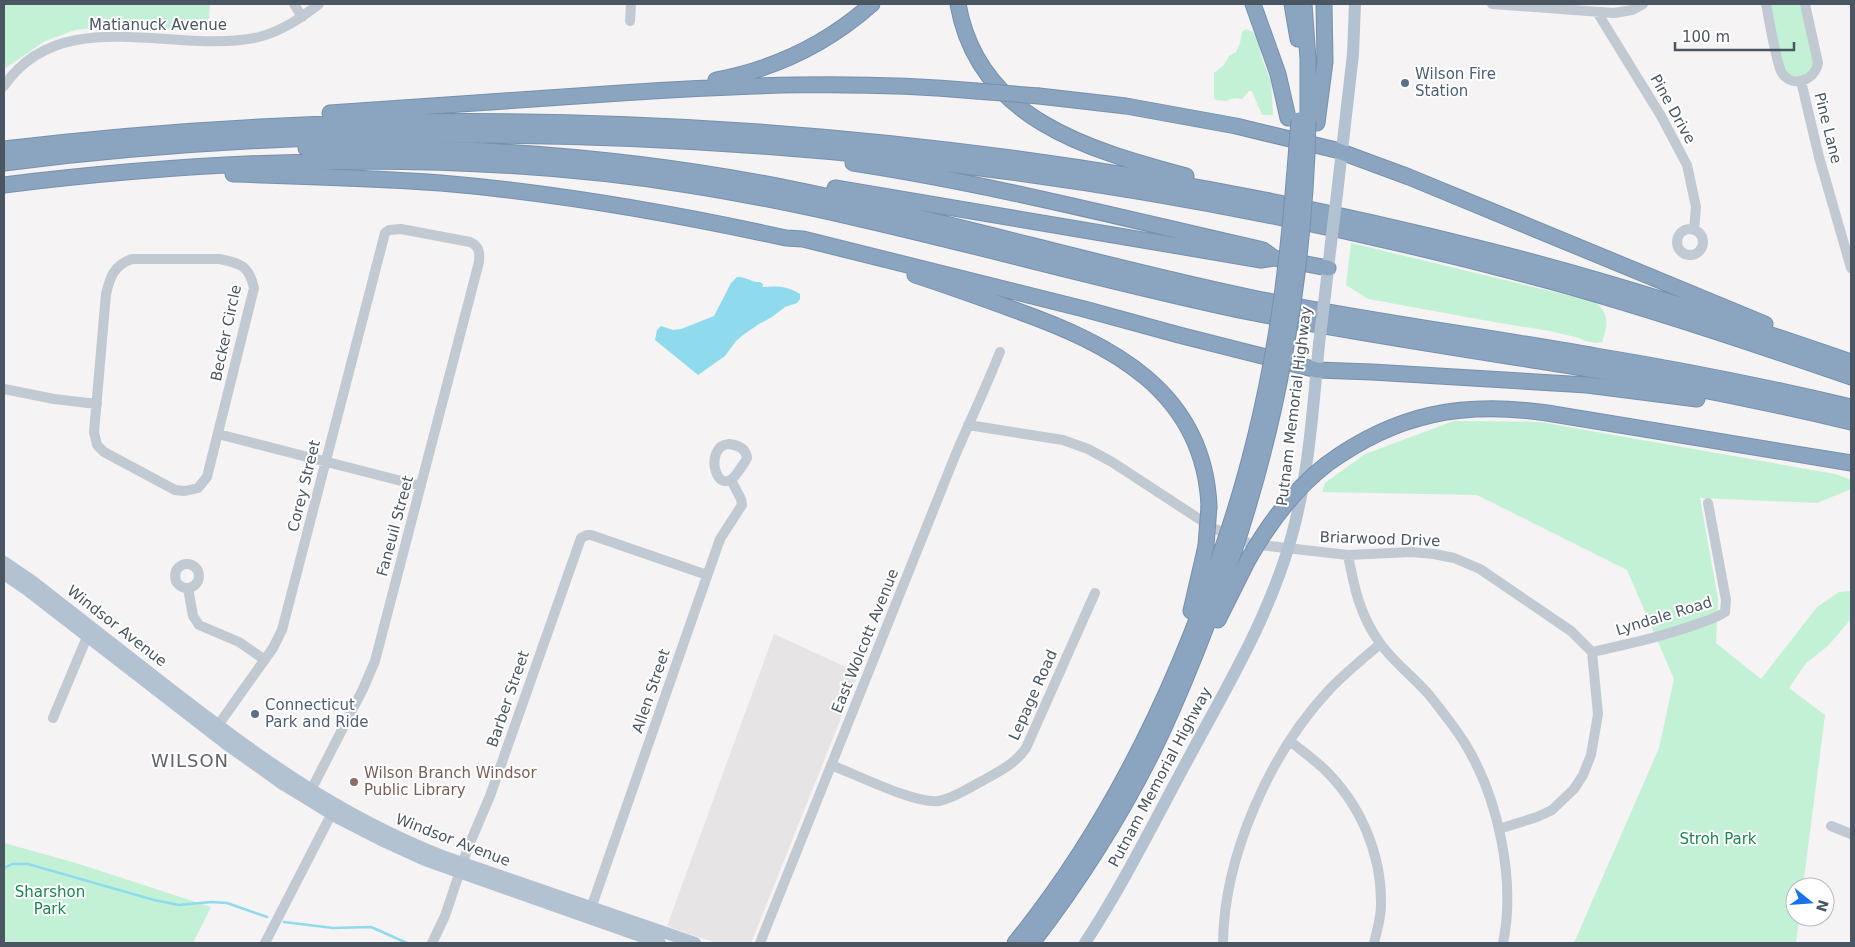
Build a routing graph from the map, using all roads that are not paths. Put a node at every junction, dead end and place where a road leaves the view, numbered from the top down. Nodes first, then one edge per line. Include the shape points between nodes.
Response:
1 (294, 4) edge
2 (319, 4) edge
3 (631, 4) edge
4 (872, 4) edge
5 (958, 4) edge
6 (1253, 4) edge
7 (1292, 4) edge
8 (1304, 4) edge
9 (1324, 4) edge
10 (1355, 4) edge
11 (1492, 4) edge
12 (1643, 4) edge
13 (1766, 4) edge
14 (1805, 4) edge
15 (1597, 12) junction
16 (302, 17) junction
17 (630, 21) dead end
18 (1801, 81) junction
19 (4, 86) edge
20 (654, 91) junction
21 (1303, 121) junction
22 (281, 126) junction
23 (630, 138) junction
24 (4, 149) edge
25 (1342, 152) junction
26 (4, 163) edge
27 (164, 168) junction
28 (4, 171) edge
29 (699, 173) junction
30 (4, 185) edge
31 (1232, 194) junction
32 (1694, 230) dead end
33 (786, 238) junction
34 (479, 249) joint
35 (1274, 258) junction
36 (1328, 268) junction
37 (1851, 268) edge
38 (1806, 346) junction
39 (1000, 352) dead end
40 (1851, 362) edge
41 (1317, 370) junction
42 (1851, 377) edge
43 (4, 390) edge
44 (97, 404) junction
45 (1774, 405) junction
46 (1851, 407) edge
47 (1851, 422) edge
48 (968, 425) junction
49 (218, 434) junction
50 (325, 461) junction
51 (1851, 463) edge
52 (731, 480) dead end
53 (421, 486) junction
54 (1708, 503) dead end
55 (1288, 549) junction
56 (1228, 552) junction
57 (1348, 555) junction
58 (4, 562) edge
59 (4, 574) edge
60 (707, 575) junction
61 (188, 588) dead end
62 (1095, 593) dead end
63 (56, 606) junction
64 (87, 637) junction
65 (1380, 644) junction
66 (1592, 652) junction
67 (265, 660) junction
68 (53, 718) dead end
69 (1158, 726) junction
70 (215, 730) junction
71 (1290, 741) junction
72 (831, 765) junction
73 (308, 795) junction
74 (334, 810) junction
75 (1831, 826) dead end
76 (1499, 829) junction
77 (1851, 834) edge
78 (461, 868) junction
79 (590, 913) junction
80 (265, 943) edge
81 (432, 943) edge
82 (660, 943) edge
83 (695, 943) edge
84 (760, 943) edge
85 (1015, 943) edge
86 (1032, 943) edge
87 (1085, 943) edge
88 (1223, 943) edge
89 (1374, 943) edge
90 (1503, 943) edge

1 - 16 street
2 - 16 street, Matianuck Avenue
3 - 17 street
4 - 20 highway via 837,32 783,60 732,77
5 - 31 highway via 966,34 982,68 1025,112 1096,148 1200,180
6 - 21 highway via 1278,74
7 - 21 highway
8 - 21 highway via 1308,40
9 - 21 highway via 1325,62
10 - 25 main road, Putnam Memorial Highway
11 - 15 street
12 - 15 street via 1625,12
13 - 18 street, Pine Lane via 1782,72 1790,79
14 - 18 street, Pine Lane via 1818,64 1814,74
15 - 32 street, Pine Drive via 1687,165 1696,207
16 - 19 street, Matianuck Avenue via 268,34 241,40 103,37 74,41 30,61
18 - 37 street, Pine Lane
20 - 22 highway via 317,114
20 - 25 highway, bridge via 840,85 1039,96 1182,115
21 - 56 highway, bridge via 1271,365
21 - 56 highway, bridge via 1306,189 1298,271 1281,374 1261,464
22 - 24 highway via 114,137
22 - 31 highway via 476,121 778,132 1019,158
23 - 26 highway via 323,137 124,150
23 - 35 highway via 819,158 950,179 1263,250
23 - 42 highway via 741,144 926,161 1086,182 1229,208 1543,279 1685,321
25 - 36 main road, Putnam Memorial Highway, bridge
25 - 38 highway via 1756,319
27 - 30 highway
27 - 33 highway via 497,189 644,209
27 - 45 highway via 300,162 417,162 554,170 686,185 854,217 1255,313 1632,377
28 - 29 highway via 167,154 378,147 536,154
29 - 35 highway via 738,174 821,186 1261,260
29 - 46 highway via 860,204 1277,302 1644,364
31 - 38 highway via 1417,233 1538,263
33 - 41 highway via 898,261
33 - 69 highway, bridge via 925,278 1075,333 1115,354 1170,401 1195,441 1207,483 1209,506 1200,578 1158,700
34 - 50 street, Corey Street via 470,242 400,229 389,230 383,238
34 - 53 street, Faneuil Street via 479,262
35 - 36 highway
36 - 41 main road, Putnam Memorial Highway, bridge
38 - 40 highway
39 - 48 street, East Wolcott Avenue
41 - 45 highway via 1588,385
41 - 55 main road, Putnam Memorial Highway via 1303,481
43 - 44 street
44 - 49 street, Becker Circle via 94,432 97,445 104,452 175,490 198,488 207,477
44 - 49 street, Becker Circle via 106,294 110,275 122,262 132,259 233,261 251,274 254,288
45 - 47 highway
48 - 55 street, Briarwood Drive via 1063,440 1088,449 1225,535 1251,544
48 - 72 street, East Wolcott Avenue
49 - 50 street
50 - 53 street
50 - 67 street, Corey Street via 282,630
51 - 69 highway, bridge via 1538,412 1485,408 1441,413 1396,426 1356,445 1327,464 1287,502 1248,560 1180,699
52 - 60 street, Allen Street via 742,506 722,534
53 - 73 street, Faneuil Street via 370,675
54 - 66 street, Lyndale Road via 1726,600 1725,612 1646,640
55 - 57 street, Briarwood Drive
55 - 87 main road, Putnam Memorial Highway via 1250,644 1119,887
56 - 69 highway via 1191,635
57 - 65 street via 1362,615
57 - 66 street, Briarwood Drive via 1411,552 1470,563 1570,631
58 - 63 main road, Windsor Avenue
59 - 63 main road, Windsor Avenue
60 - 78 street, Barber Street via 591,535 579,541 509,744
60 - 79 street, Allen Street
61 - 67 street via 199,625 239,642
62 - 72 street, Lepage Road via 1026,748 1009,765 955,796 928,801
63 - 64 main road, Windsor Avenue
63 - 70 main road, Windsor Avenue
64 - 68 street
64 - 70 main road, Windsor Avenue
65 - 71 street via 1330,689
65 - 76 street via 1420,685 1464,742 1485,786
66 - 76 street via 1598,714 1591,754 1582,775 1574,790 1552,810
67 - 70 street, Corey Street
69 - 85 highway via 1058,887
69 - 86 highway via 1133,789 1070,891
70 - 73 main road, Windsor Avenue
71 - 88 street via 1260,794 1239,846 1229,891
71 - 89 street via 1323,768 1361,817 1373,847 1379,876 1381,906
72 - 84 street, East Wolcott Avenue
73 - 74 main road, Windsor Avenue
74 - 78 main road, Windsor Avenue
74 - 80 street
75 - 77 street
76 - 90 street via 1507,893
78 - 79 main road, Windsor Avenue
78 - 81 street, Barber Street
79 - 82 main road, Windsor Avenue
79 - 83 main road, Windsor Avenue

